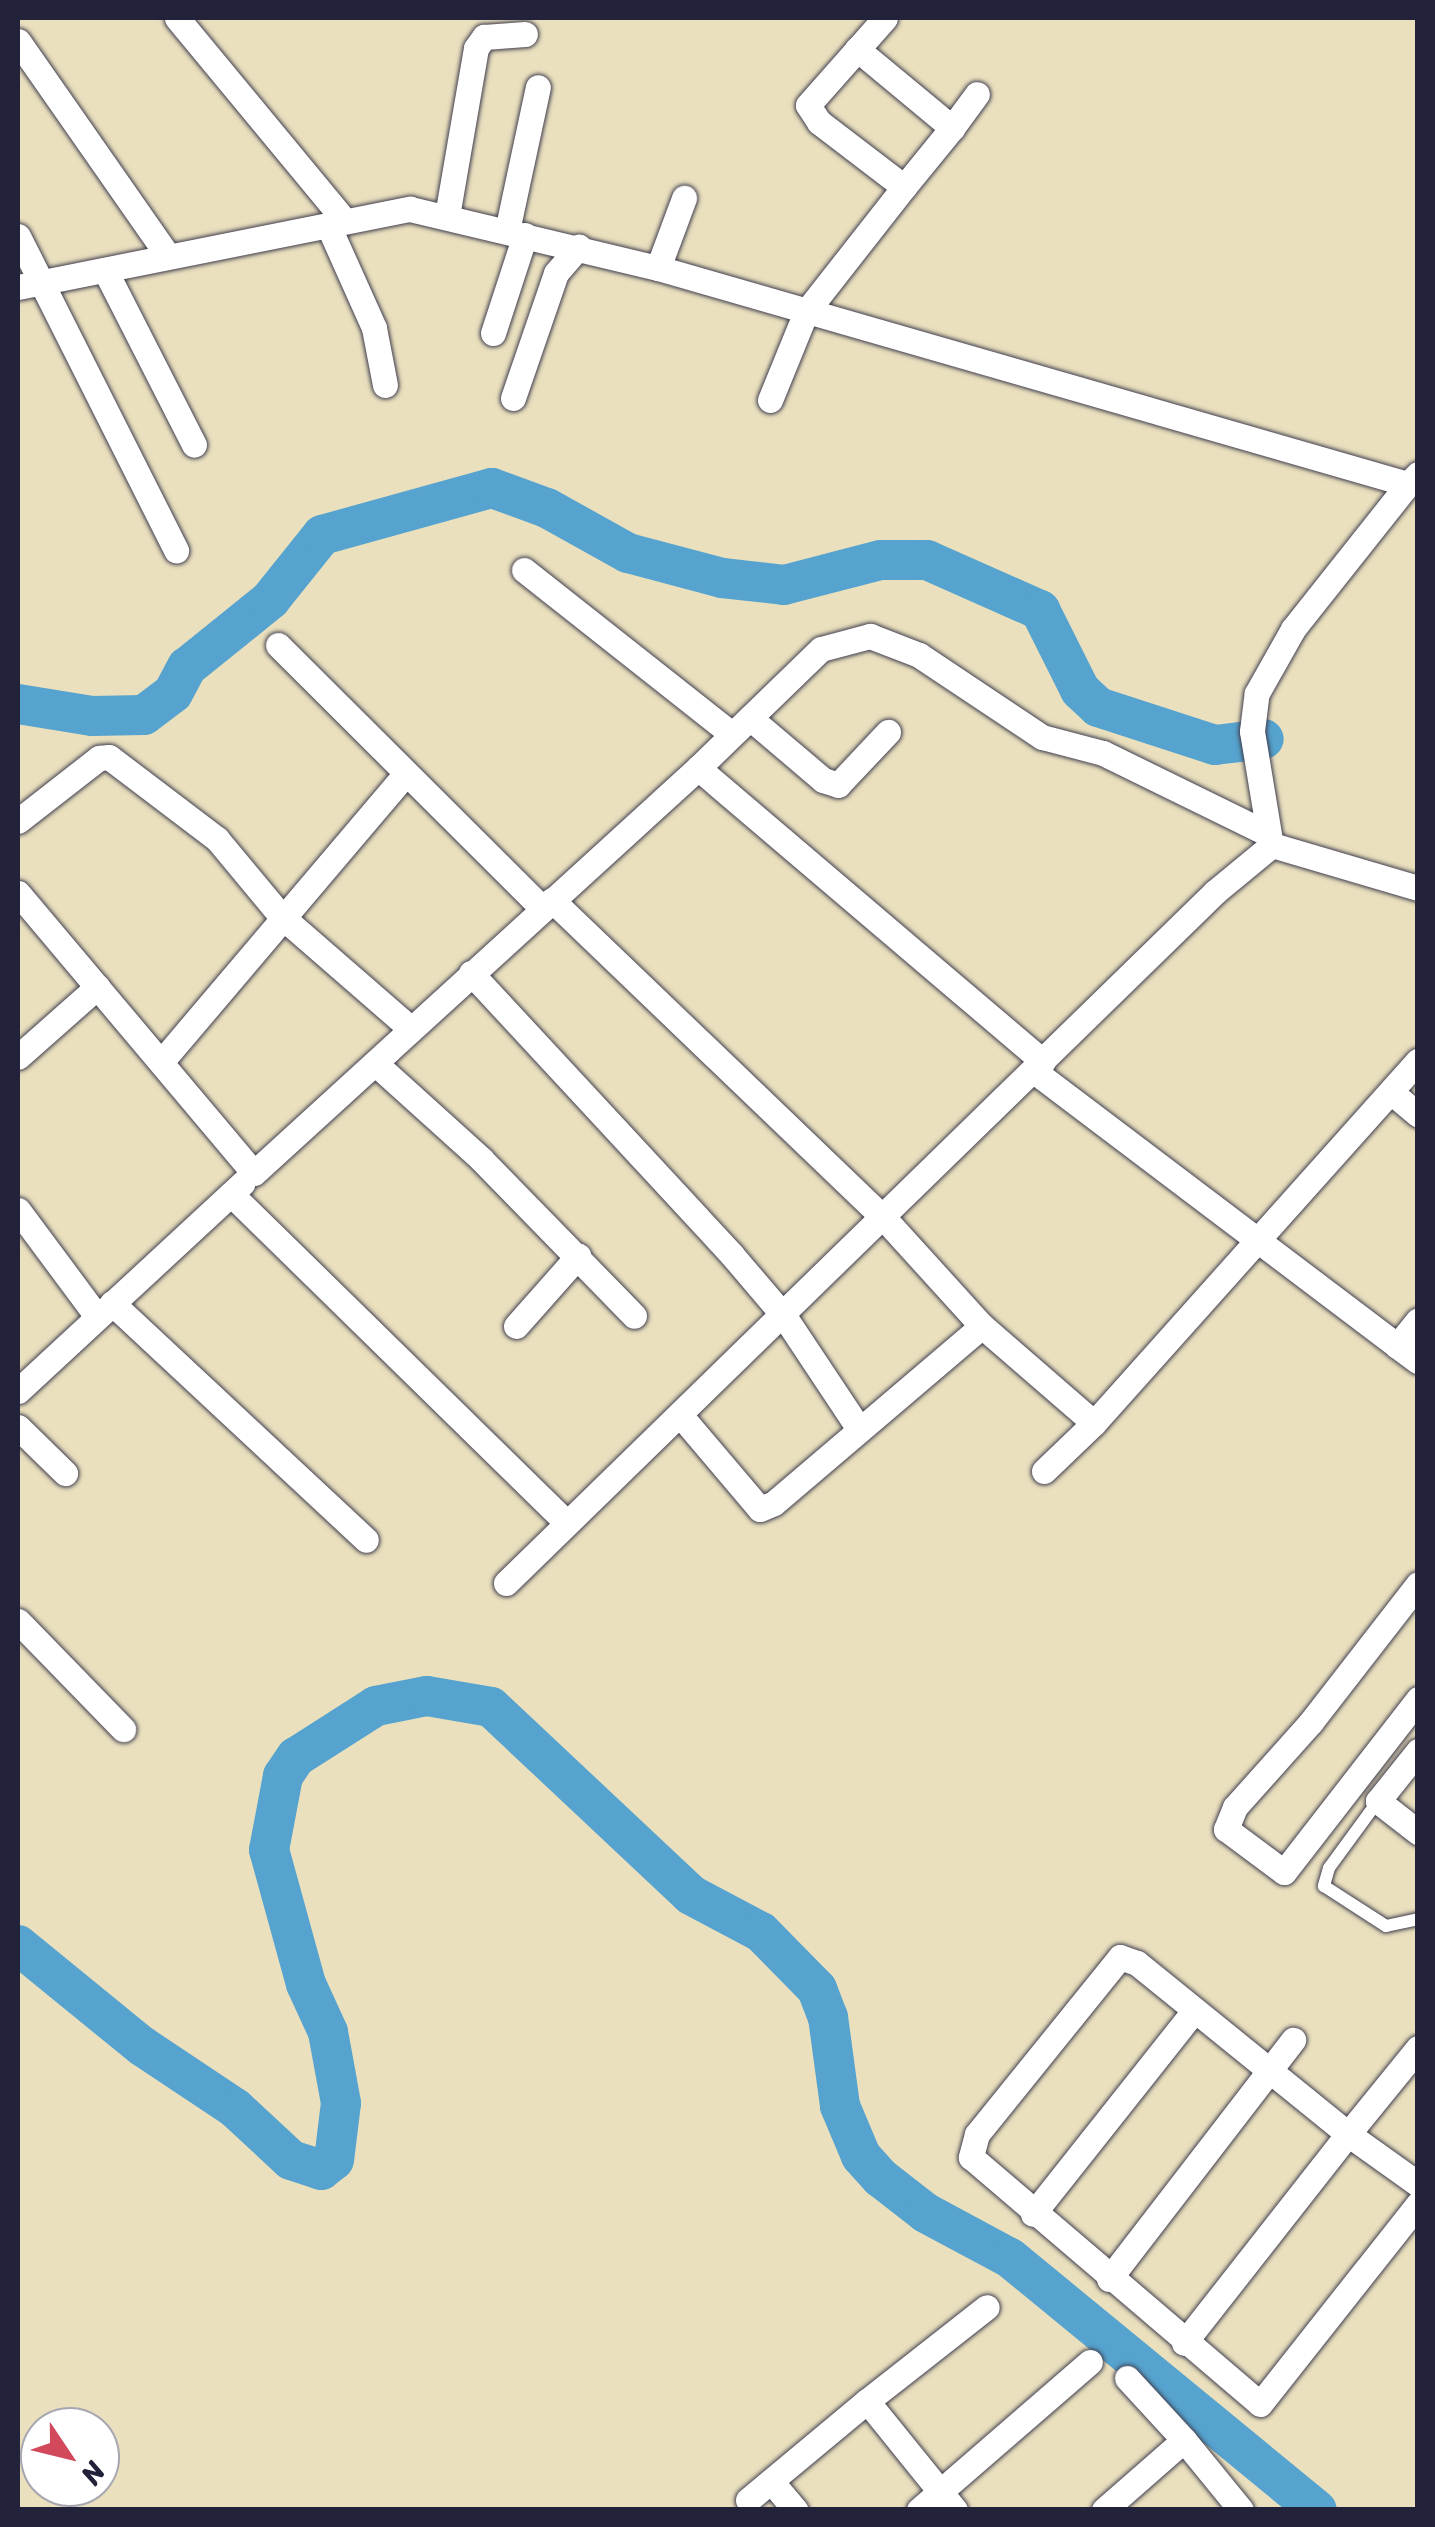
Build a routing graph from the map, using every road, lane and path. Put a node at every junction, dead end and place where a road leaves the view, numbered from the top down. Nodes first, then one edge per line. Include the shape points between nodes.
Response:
1 (177, 18) edge
2 (878, 20) edge
3 (524, 34) dead end
4 (18, 41) edge
5 (858, 49) junction
6 (538, 87) dead end
7 (977, 94) dead end
8 (952, 128) junction
9 (904, 187) junction
10 (684, 198) dead end
11 (447, 216) junction
12 (336, 222) junction
13 (516, 233) junction
14 (18, 236) edge
15 (579, 247) junction
16 (166, 252) junction
17 (658, 268) junction
18 (105, 270) junction
19 (44, 284) junction
20 (18, 287) edge
21 (806, 312) junction
22 (493, 333) dead end
23 (385, 385) dead end
24 (513, 398) dead end
25 (770, 400) dead end
26 (194, 445) dead end
27 (1413, 479) edge
28 (176, 550) dead end
29 (524, 570) dead end
30 (278, 645) dead end
31 (741, 726) junction
32 (888, 732) dead end
33 (698, 768) junction
34 (405, 774) junction
35 (18, 821) edge
36 (1268, 838) junction
37 (1418, 888) edge
38 (18, 892) edge
39 (547, 904) junction
40 (281, 916) junction
41 (471, 972) junction
42 (98, 987) junction
43 (411, 1029) junction
44 (18, 1057) edge
45 (162, 1061) junction
46 (1418, 1062) edge
47 (376, 1064) junction
48 (1039, 1066) junction
49 (1391, 1092) junction
50 (1418, 1115) edge
51 (254, 1173) junction
52 (230, 1194) junction
53 (18, 1210) edge
54 (884, 1217) junction
55 (1257, 1244) junction
56 (578, 1256) junction
57 (104, 1309) junction
58 (634, 1316) dead end
59 (784, 1316) junction
60 (1418, 1320) edge
61 (516, 1326) dead end
62 (982, 1326) junction
63 (1408, 1353) edge
64 (18, 1391) edge
65 (681, 1416) junction
66 (1094, 1423) junction
67 (18, 1427) edge
68 (859, 1429) junction
69 (1044, 1472) dead end
70 (65, 1473) dead end
71 (567, 1523) junction
72 (366, 1540) dead end
73 (506, 1583) dead end
74 (1418, 1584) edge
75 (18, 1621) edge
76 (1418, 1699) edge
77 (123, 1728) dead end
78 (1418, 1751) edge
79 (1378, 1802) junction
80 (1418, 1832) edge
81 (1418, 1919) edge
82 (1193, 2012) junction
83 (1293, 2040) dead end
84 (1418, 2048) edge
85 (1270, 2073) junction
86 (1348, 2134) junction
87 (1418, 2184) edge
88 (1418, 2204) edge
89 (1033, 2214) junction
90 (1109, 2279) junction
91 (986, 2308) dead end
92 (1184, 2343) junction
93 (1090, 2362) dead end
94 (1128, 2378) dead end
95 (866, 2401) junction
96 (1184, 2440) junction
97 (772, 2481) junction
98 (748, 2500) dead end
99 (947, 2500) edge
100 (794, 2510) edge
101 (919, 2510) edge
102 (1104, 2510) edge
103 (1241, 2510) edge

1 - 12 street
2 - 5 street
3 - 11 street via 484,36 476,48
4 - 16 street
5 - 8 street
5 - 9 street via 812,94 810,110
6 - 13 street
7 - 8 street
8 - 9 street
9 - 21 street
10 - 17 street
11 - 12 street via 395,210
11 - 13 street
12 - 16 street
12 - 23 street via 374,328
13 - 15 street
13 - 22 street
14 - 19 street
15 - 17 street
15 - 24 street via 556,273
16 - 18 street
17 - 21 street
18 - 19 street
18 - 26 street
19 - 20 street
19 - 28 street
21 - 25 street
21 - 27 street
27 - 36 street via 1267,670 1253,721
29 - 31 street
30 - 34 street
31 - 32 street via 838,785
31 - 33 street
31 - 36 street via 834,641 886,640 1042,737 1103,754
33 - 39 street
33 - 48 street
34 - 39 street
34 - 40 street
35 - 40 street via 98,758 109,757 217,839
36 - 37 street
36 - 48 street
38 - 42 street
39 - 41 street
39 - 54 street
40 - 43 street
40 - 45 street
41 - 43 street
41 - 59 street
42 - 44 street
42 - 45 street
43 - 47 street
45 - 51 street
46 - 49 street
47 - 51 street
47 - 56 street
48 - 54 street
48 - 55 street
49 - 50 street
49 - 55 street
51 - 52 street
52 - 57 street
52 - 71 street
53 - 57 street
54 - 59 street
54 - 62 street
55 - 63 street
55 - 66 street
56 - 58 street
56 - 61 street
57 - 64 street
57 - 72 street
59 - 65 street
59 - 68 street
60 - 63 street
62 - 66 street
62 - 68 street
65 - 68 street via 760,1508
65 - 71 street
66 - 69 street
67 - 70 street
71 - 73 street
74 - 76 street via 1226,1819 1226,1829 1284,1872
75 - 77 street
78 - 79 street
79 - 80 street
79 - 81 lane via 1328,1868 1324,1886 1386,1926
82 - 85 street
82 - 89 street
82 - 89 street via 1120,1957 977,2134 971,2157
83 - 85 street
84 - 86 street
85 - 86 street
85 - 90 street
86 - 87 street
86 - 92 street
88 - 92 street via 1265,2402 1252,2401
89 - 90 street
90 - 92 street
91 - 95 street
93 - 99 street
94 - 96 street
95 - 97 street
95 - 99 street
96 - 102 street
96 - 103 street
97 - 98 street
97 - 100 street
99 - 101 street

